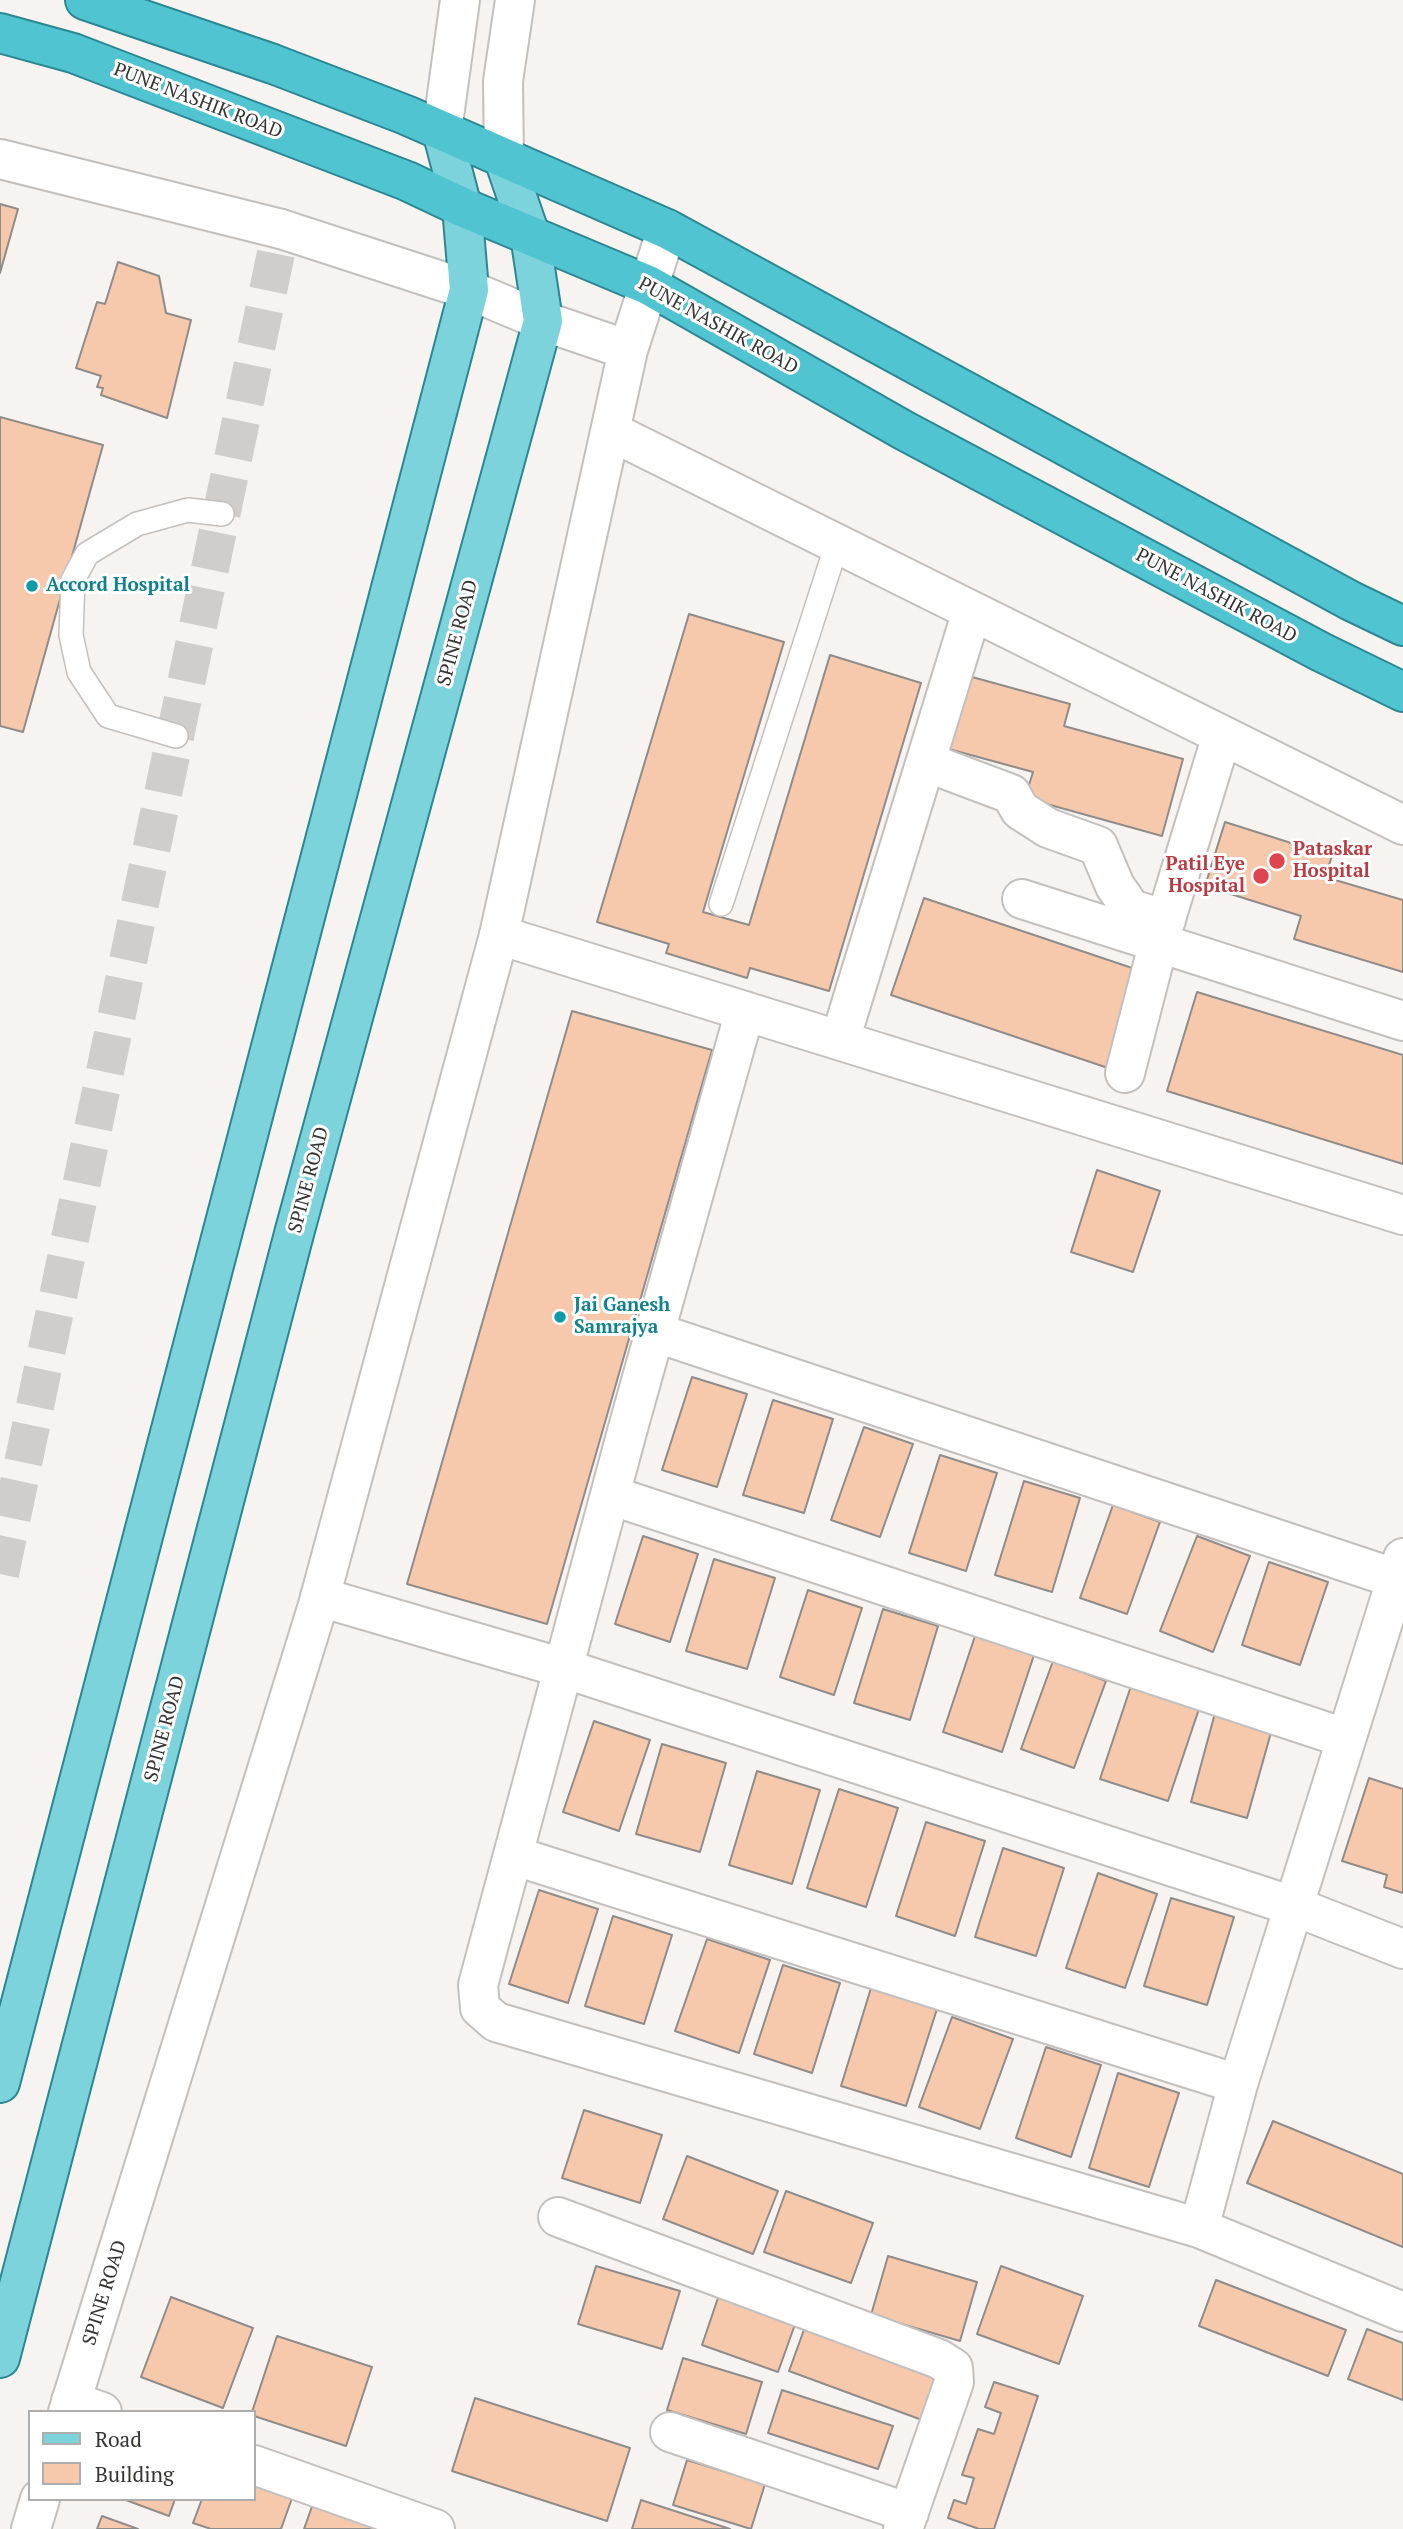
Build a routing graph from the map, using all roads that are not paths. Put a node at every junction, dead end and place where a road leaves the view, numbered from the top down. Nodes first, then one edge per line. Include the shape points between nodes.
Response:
1 (85, 0) edge
2 (514, 0) edge
3 (455, 1) edge
4 (0, 33) edge
5 (442, 131) junction
6 (0, 159) edge
7 (504, 159) junction
8 (462, 207) junction
9 (667, 229) junction
10 (530, 235) junction
11 (648, 285) junction
12 (469, 290) junction
13 (543, 321) junction
14 (628, 350) junction
15 (612, 432) junction
16 (222, 514) dead end
17 (837, 544) junction
18 (972, 611) junction
19 (1403, 626) edge
20 (1403, 692) edge
21 (1222, 735) junction
22 (176, 736) dead end
23 (926, 762) junction
24 (1403, 825) edge
25 (1022, 899) dead end
26 (721, 904) dead end
27 (1162, 933) junction
28 (499, 935) junction
29 (745, 1011) junction
30 (1403, 1021) edge
31 (840, 1040) junction
32 (1125, 1073) dead end
33 (1403, 1215) edge
34 (654, 1332) junction
35 (610, 1495) junction
36 (1400, 1568) edge
37 (320, 1597) junction
38 (1390, 1644) edge
39 (563, 1668) junction
40 (1345, 1738) junction
41 (514, 1856) junction
42 (1296, 1907) junction
43 (1403, 1949) edge
44 (0, 2083) edge
45 (1238, 2084) junction
46 (558, 2217) dead end
47 (1199, 2228) junction
48 (1403, 2312) edge
49 (0, 2358) edge
50 (80, 2408) edge
51 (670, 2432) dead end
52 (256, 2466) edge
53 (39, 2501) edge
54 (906, 2521) edge
55 (31, 2529) edge
56 (435, 2529) edge

1 - 5 highway via 273,64
2 - 7 street, SPINE ROAD via 503,81
3 - 5 street
4 - 8 highway, PUNE NASHIK ROAD via 73,53 407,181
5 - 7 highway
5 - 8 main road
6 - 12 street via 281,229
7 - 9 highway
7 - 10 main road, SPINE ROAD
8 - 10 highway, PUNE NASHIK ROAD
8 - 12 main road
9 - 11 street, SPINE ROAD
9 - 19 highway
10 - 11 highway, PUNE NASHIK ROAD
10 - 13 main road, SPINE ROAD
11 - 14 street, SPINE ROAD
11 - 20 highway, PUNE NASHIK ROAD via 905,430
12 - 13 street
12 - 44 main road
13 - 14 street
13 - 49 main road, SPINE ROAD via 291,1244
14 - 15 street, SPINE ROAD
15 - 17 street
15 - 28 street, SPINE ROAD
16 - 22 lane via 188,510 137,524 87,554 73,580 71,635 79,672 93,694 108,716
17 - 18 street
17 - 26 lane
18 - 21 street
18 - 23 street
21 - 24 street
21 - 27 street
23 - 27 street via 1012,794 1020,810 1048,828 1098,845 1115,886 1131,909
23 - 31 street
25 - 27 street
27 - 30 street
27 - 32 street
28 - 29 street
28 - 37 street, SPINE ROAD
29 - 31 street
29 - 34 street
31 - 33 street
34 - 35 street
34 - 36 street
35 - 39 street
35 - 40 street
36 - 38 street
37 - 39 street
37 - 50 street, SPINE ROAD
38 - 40 street
39 - 41 street
39 - 42 street
40 - 42 street
41 - 45 street
41 - 47 street via 478,1985 480,2008 496,2022
42 - 43 street
42 - 45 street
45 - 47 street
46 - 54 street via 953,2368 954,2382
47 - 48 street
51 - 54 street
52 - 56 street
53 - 55 street

